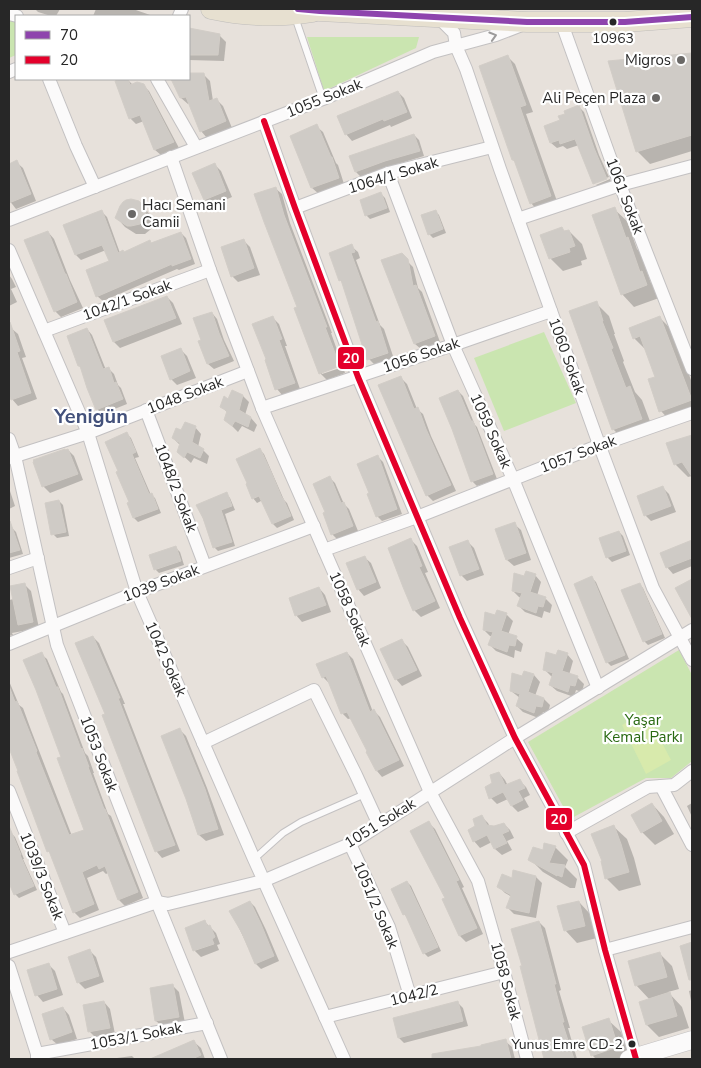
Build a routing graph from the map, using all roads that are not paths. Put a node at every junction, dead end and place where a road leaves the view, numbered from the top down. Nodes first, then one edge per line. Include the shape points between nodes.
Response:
1 (210, 9) edge
2 (296, 12) edge
3 (692, 16) edge
4 (439, 18) junction
5 (528, 22) junction
6 (561, 22) junction
7 (456, 46) junction
8 (49, 80) edge
9 (158, 80) edge
10 (323, 99) junction
11 (264, 121) junction
12 (196, 147) junction
13 (492, 147) junction
14 (171, 157) junction
15 (692, 166) edge
16 (388, 174) junction
17 (620, 185) junction
18 (95, 187) junction
19 (295, 208) junction
20 (518, 219) junction
21 (9, 220) edge
22 (9, 250) edge
23 (210, 270) junction
24 (551, 311) junction
25 (44, 330) junction
26 (453, 345) junction
27 (692, 369) edge
28 (248, 371) junction
29 (358, 376) junction
30 (262, 408) junction
31 (146, 410) junction
32 (692, 413) edge
33 (88, 433) junction
34 (9, 439) edge
35 (600, 445) junction
36 (12, 457) edge
37 (513, 479) junction
38 (417, 517) junction
39 (314, 526) junction
40 (324, 550) junction
41 (38, 558) junction
42 (205, 566) junction
43 (9, 568) edge
44 (137, 592) junction
45 (53, 627) junction
46 (692, 630) edge
47 (681, 638) junction
48 (9, 644) edge
49 (692, 660) edge
50 (598, 688) junction
51 (515, 738) junction
52 (203, 743) junction
53 (692, 771) edge
54 (661, 786) junction
55 (9, 791) edge
56 (430, 792) junction
57 (365, 794) junction
58 (379, 825) junction
59 (566, 834) junction
60 (350, 844) junction
61 (692, 845) edge
62 (254, 859) junction
63 (263, 881) junction
64 (157, 902) junction
65 (692, 927) edge
66 (65, 933) junction
67 (606, 950) junction
68 (9, 952) edge
69 (9, 966) edge
70 (504, 972) junction
71 (410, 996) junction
72 (325, 1017) junction
73 (207, 1023) junction
74 (692, 1040) edge
75 (37, 1057) edge
76 (221, 1059) edge
77 (344, 1059) edge
78 (527, 1059) edge
79 (633, 1059) edge

1 - 2 main road via 247,15
2 - 4 main road
2 - 10 lane
3 - 6 main road via 625,22
4 - 5 main road
4 - 7 street, 1060 Sokak via 454,33
5 - 6 main road
7 -> 5 street, 1055 Sokak via 496,36
6 - 17 street, 1061 Sokak
7 - 10 street, 1055 Sokak via 433,52
7 - 13 street, 1060 Sokak
8 - 18 street
9 - 12 street
10 - 11 street, 1055 Sokak
11 - 12 street, 1055 Sokak
11 - 19 street
12 - 14 street, 1055 Sokak
13 - 16 street, 1064/1 Sokak
13 - 20 street, 1060 Sokak
14 - 18 street, 1055 Sokak
14 - 23 street, 1058 Sokak
15 - 17 street
16 - 19 street, 1064/1 Sokak
16 - 26 street, 1059 Sokak
17 - 20 street
17 - 27 street, 1061 Sokak
18 - 21 street, 1055 Sokak
19 - 29 street
20 - 24 street, 1060 Sokak
22 - 25 street, 1042 Sokak
23 - 25 street, 1042/1 Sokak
23 - 28 street, 1058 Sokak
24 - 26 street, 1056 Sokak
24 - 35 street, 1060 Sokak
25 - 33 street, 1042 Sokak
26 - 29 street, 1056 Sokak
26 - 37 street, 1059 Sokak
28 - 30 street, 1058 Sokak
28 - 31 street, 1048 Sokak
29 - 30 street, 1056 Sokak
29 - 38 street
30 - 39 street, 1058 Sokak
31 - 33 street, 1048 Sokak
31 - 42 street, 1048/2 Sokak
32 - 35 street, 1057 Sokak
33 - 36 street, 1048 Sokak
33 - 44 street, 1042 Sokak
34 - 36 street, 1053 Sokak
35 - 37 street, 1057 Sokak
35 - 47 street, 1060 Sokak via 653,588
36 - 41 street, 1053 Sokak
37 - 38 street, 1057 Sokak
37 - 50 street, 1059 Sokak
38 - 40 street, 1057 Sokak
38 - 51 street
39 - 40 street, 1058 Sokak
39 - 42 street, 1039 Sokak
40 - 56 street, 1058 Sokak
41 - 43 street
41 - 45 street, 1053 Sokak
42 - 44 street, 1039 Sokak
44 - 45 street, 1039 Sokak
44 - 52 street, 1042 Sokak
45 - 48 street, 1039 Sokak
45 - 64 street, 1053 Sokak via 57,645
46 - 47 street, 1051 Sokak
47 - 49 street, 1060 Sokak
47 - 50 street, 1051 Sokak
50 - 51 street, 1051 Sokak
51 - 56 street, 1051 Sokak
51 - 59 street
52 - 57 street via 314,690
52 - 62 street, 1042 Sokak
53 - 54 street via 674,785
54 - 59 street via 648,787
54 - 61 street
55 - 66 street, 1039/3 Sokak
56 - 58 street, 1051 Sokak
56 - 70 street, 1058 Sokak via 478,881
57 - 58 street
57 - 62 lane via 283,833
58 - 60 street, 1051 Sokak
59 - 67 street via 584,865
60 - 63 street, 1051 Sokak
60 - 71 street, 1051/2 Sokak via 389,927
62 - 63 street, 1042 Sokak
63 - 64 street, 1051 Sokak via 168,904
63 - 72 street, 1042 Sokak
64 - 66 street, 1051 Sokak
64 - 73 street, 1053 Sokak
65 - 67 street
66 - 68 street, 1051 Sokak
67 - 79 street
69 - 75 street
70 - 71 street, 1042/2
70 - 78 street, 1058 Sokak
71 - 72 street, 1042/2
72 - 77 street, 1042 Sokak
73 - 75 street, 1053/1 Sokak
73 - 76 street, 1053 Sokak
74 - 79 street

